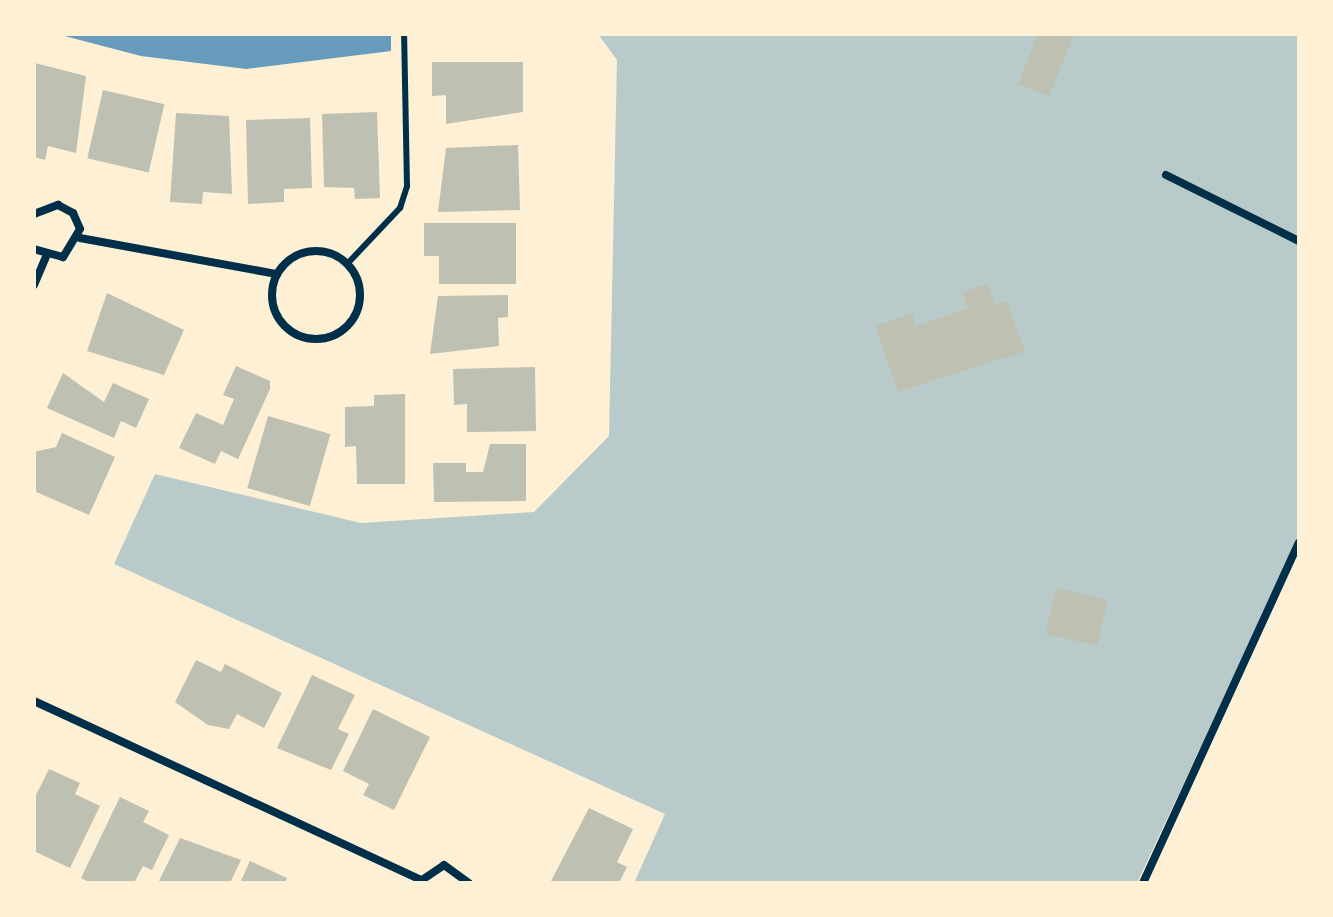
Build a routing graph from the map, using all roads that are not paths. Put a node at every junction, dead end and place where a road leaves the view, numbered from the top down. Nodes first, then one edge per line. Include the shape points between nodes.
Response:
1 (404, 34) edge
2 (1166, 175) dead end
3 (34, 214) edge
4 (80, 238) junction
5 (1299, 241) edge
6 (34, 249) edge
7 (46, 257) junction
8 (348, 263) junction
9 (276, 274) junction
10 (34, 285) edge
11 (1299, 543) edge
12 (34, 701) edge
13 (419, 881) edge
14 (469, 883) edge
15 (1143, 883) edge

1 - 8 lane via 407,186 400,208
2 - 5 street
3 - 4 street via 66,208 78,221
4 - 7 street via 63,257
4 - 9 street
6 - 7 street
7 - 10 street
8 - 9 street via 309,250
8 - 9 street via 360,288 356,315 318,339 279,319
11 - 15 street
12 - 13 street
13 - 14 street via 444,865

